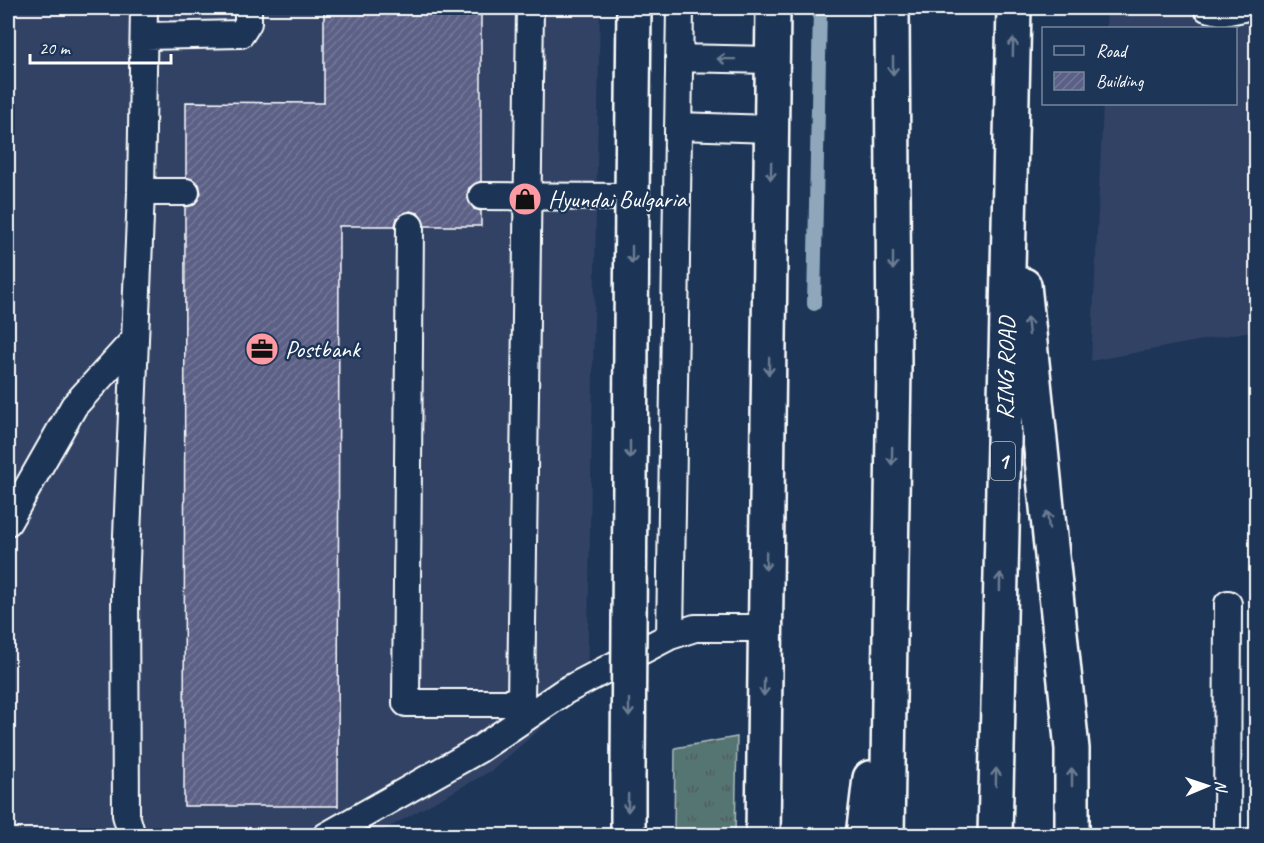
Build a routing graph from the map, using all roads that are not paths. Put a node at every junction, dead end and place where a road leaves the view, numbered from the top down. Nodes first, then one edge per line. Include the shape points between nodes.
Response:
1 (144, 8) edge
2 (248, 8) edge
3 (530, 8) edge
4 (634, 8) edge
5 (680, 8) edge
6 (773, 8) edge
7 (892, 8) edge
8 (1014, 8) edge
9 (1207, 8) edge
10 (1243, 8) edge
11 (145, 36) junction
12 (679, 58) junction
13 (773, 60) junction
14 (678, 126) junction
15 (772, 129) junction
16 (1010, 152) junction
17 (141, 192) junction
18 (186, 192) dead end
19 (482, 196) dead end
20 (527, 197) junction
21 (632, 197) junction
22 (410, 226) dead end
23 (134, 340) junction
24 (8, 522) edge
25 (891, 592) junction
26 (1228, 604) dead end
27 (765, 628) junction
28 (670, 636) junction
29 (132, 836) edge
30 (326, 836) edge
31 (627, 836) edge
32 (763, 836) edge
33 (863, 836) edge
34 (887, 836) edge
35 (995, 836) edge
36 (1072, 836) edge
37 (1227, 836) edge

1 - 11 lane
2 - 11 lane via 248,23 241,34
3 - 20 lane
4 - 21 main road
5 - 12 lane
6 - 13 main road
7 -> 25 main road
16 -> 8 main road, RING ROAD / 1
9 - 10 lane via 1224,12
11 - 17 lane
13 -> 12 lane
12 - 14 lane
13 - 15 main road
14 - 15 lane
14 - 28 lane
15 -> 27 main road
35 -> 16 main road, RING ROAD / 1
36 -> 16 main road via 1072,749
17 - 18 lane
17 - 23 lane
19 - 20 lane
20 - 21 lane
20 - 22 lane via 520,703 406,703
21 -> 31 main road, bridge
23 - 24 lane via 74,406
23 - 29 lane via 125,585 126,815
25 - 33 main road
25 - 34 main road
26 - 37 lane
27 - 28 lane via 695,628
27 -> 32 main road
28 - 30 lane via 565,691 478,750

